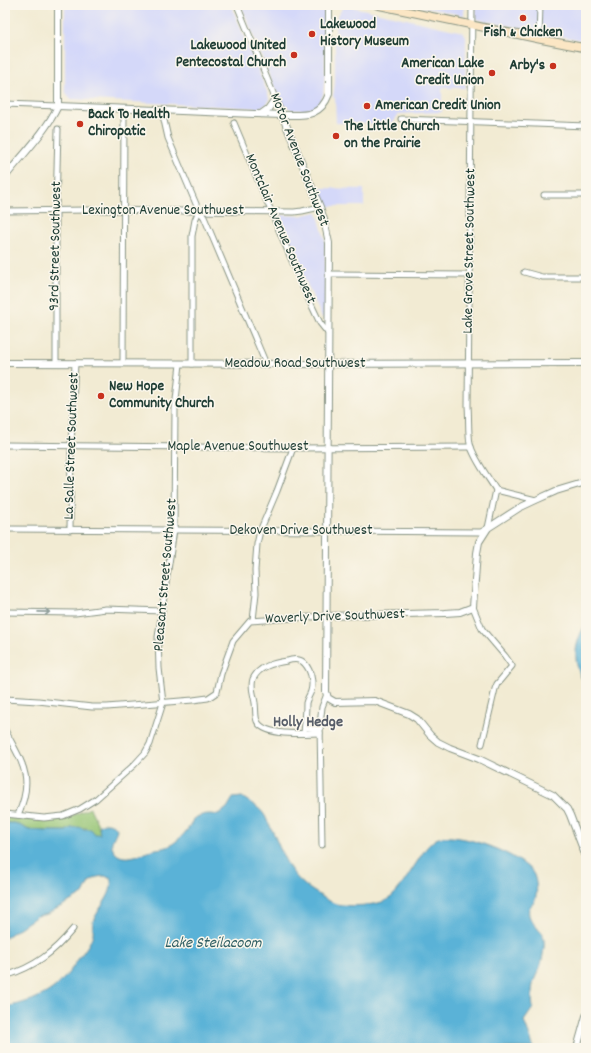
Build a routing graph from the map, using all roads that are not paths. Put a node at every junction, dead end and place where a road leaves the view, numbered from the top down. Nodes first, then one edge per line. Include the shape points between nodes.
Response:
1 (58, 5) edge
2 (237, 5) edge
3 (329, 5) edge
4 (377, 5) edge
5 (472, 5) edge
6 (540, 5) edge
7 (471, 25) junction
8 (539, 39) junction
9 (586, 48) edge
10 (275, 99) junction
11 (5, 104) edge
12 (58, 106) junction
13 (124, 109) junction
14 (162, 110) junction
15 (261, 114) junction
16 (282, 115) junction
17 (401, 119) dead end
18 (471, 121) junction
19 (234, 123) dead end
20 (586, 126) edge
21 (58, 129) dead end
22 (5, 177) edge
23 (544, 195) dead end
24 (586, 195) edge
25 (320, 207) junction
26 (56, 210) junction
27 (124, 210) junction
28 (5, 211) edge
29 (199, 211) junction
30 (272, 212) junction
31 (524, 272) dead end
32 (329, 274) junction
33 (470, 275) junction
34 (586, 277) edge
35 (328, 333) junction
36 (5, 363) edge
37 (56, 363) junction
38 (75, 363) junction
39 (123, 363) junction
40 (586, 363) edge
41 (180, 364) junction
42 (192, 364) junction
43 (266, 364) junction
44 (329, 364) junction
45 (469, 364) junction
46 (5, 445) edge
47 (71, 446) junction
48 (174, 447) junction
49 (471, 447) junction
50 (293, 448) junction
51 (327, 448) junction
52 (586, 482) edge
53 (496, 490) junction
54 (536, 500) junction
55 (5, 528) edge
56 (488, 528) junction
57 (70, 530) junction
58 (174, 530) junction
59 (260, 530) junction
60 (327, 531) junction
61 (473, 607) junction
62 (162, 611) junction
63 (5, 612) edge
64 (326, 616) junction
65 (253, 620) junction
66 (327, 694) junction
67 (5, 699) edge
68 (163, 703) junction
69 (5, 730) edge
70 (304, 731) junction
71 (320, 731) junction
72 (482, 744) dead end
73 (5, 814) edge
74 (18, 815) junction
75 (322, 845) dead end
76 (586, 857) edge
77 (73, 929) dead end
78 (5, 976) edge
79 (586, 1016) edge
80 (577, 1048) edge

1 - 12 street
2 - 10 street, Motor Avenue Southwest
3 - 16 street via 329,90 326,101 310,114
4 - 7 main road
5 - 7 street, Lake Grove Street Southwest
6 - 8 street
7 - 8 main road
7 - 18 street, Lake Grove Street Southwest
8 - 9 main road
10 - 15 street
10 - 16 street, Motor Avenue Southwest
11 - 12 street
12 - 13 street
12 - 22 street via 46,127
13 - 14 street
13 - 27 street
14 - 15 street
14 - 29 street via 170,144
15 - 16 street
16 - 25 street, Motor Avenue Southwest
17 - 18 street
18 - 20 street
18 - 33 street, Lake Grove Street Southwest
19 - 30 street, Montclair Avenue Southwest
21 - 26 street, 93rd Street Southwest
23 - 24 street
25 - 30 street, Lexington Avenue Southwest via 302,212
25 - 32 street, Motor Avenue Southwest via 329,243
26 - 27 street, Lexington Avenue Southwest
26 - 28 street, Lexington Avenue Southwest
26 - 37 street, 93rd Street Southwest
27 - 29 street, Lexington Avenue Southwest
27 - 39 street
29 - 30 street, Lexington Avenue Southwest
29 - 42 street via 192,236
29 - 43 street via 204,217
30 - 35 street, Montclair Avenue Southwest via 320,323
31 - 34 street via 542,277
32 - 33 street
32 - 35 street, Motor Avenue Southwest
33 - 45 street, Lake Grove Street Southwest
35 - 44 street, Motor Avenue Southwest
36 - 37 street, Meadow Road Southwest
37 - 38 street, Meadow Road Southwest
38 - 39 street, Meadow Road Southwest
38 - 47 street, La Salle Street Southwest
39 - 41 street, Meadow Road Southwest
40 - 45 street, Meadow Road Southwest
41 - 42 street, Meadow Road Southwest
41 - 48 street, Pleasant Street Southwest
42 - 43 street, Meadow Road Southwest
43 - 44 street, Meadow Road Southwest
44 - 45 street, Meadow Road Southwest
44 - 51 street, Motor Avenue Southwest
45 - 49 street, Lake Grove Street Southwest via 468,406
46 - 47 street, Maple Avenue Southwest
47 - 48 street, Maple Avenue Southwest
47 - 57 street, La Salle Street Southwest
48 - 50 street, Maple Avenue Southwest
48 - 58 street, Pleasant Street Southwest
49 - 51 street, Maple Avenue Southwest
49 - 53 street, Lake Grove Street Southwest
50 - 51 street, Maple Avenue Southwest
50 - 59 street
51 - 60 street, Motor Avenue Southwest
52 - 54 street, Dekoven Drive Southwest
53 - 54 street
53 - 56 street
54 - 56 street, Dekoven Drive Southwest
55 - 57 street, Dekoven Drive Southwest
56 - 60 street, Dekoven Drive Southwest via 481,532
56 - 61 street via 477,553
57 - 58 street, Dekoven Drive Southwest
58 - 59 street, Dekoven Drive Southwest
58 - 62 street, Pleasant Street Southwest
59 - 60 street, Dekoven Drive Southwest
59 - 65 street via 255,562 256,593
60 - 64 street, Motor Avenue Southwest
61 - 64 street, Waverly Drive Southwest via 460,612 445,613
61 - 72 street via 482,629 512,666 495,689
63 -> 62 street via 75,612 106,609
62 - 68 street, Pleasant Street Southwest via 158,649
64 - 65 street, Waverly Drive Southwest
64 - 66 street, Motor Avenue Southwest
65 - 68 street, Waverly Drive Southwest via 242,628 233,641 216,693 208,698
66 - 71 street via 322,707
66 - 76 street via 335,702 375,701 409,714 444,746 479,759 553,795 570,814
67 - 68 street, Waverly Drive Southwest via 92,707
68 - 74 street via 147,750 96,799 80,809 57,817
69 - 74 street via 22,761 25,775 25,797
70 - 70 street via 295,734 261,727 256,720 252,689 257,672 274,663 291,660 299,660 306,664 312,684 306,700
70 - 71 street
71 - 75 street
73 - 74 street
77 - 78 street via 44,959
79 - 80 street

